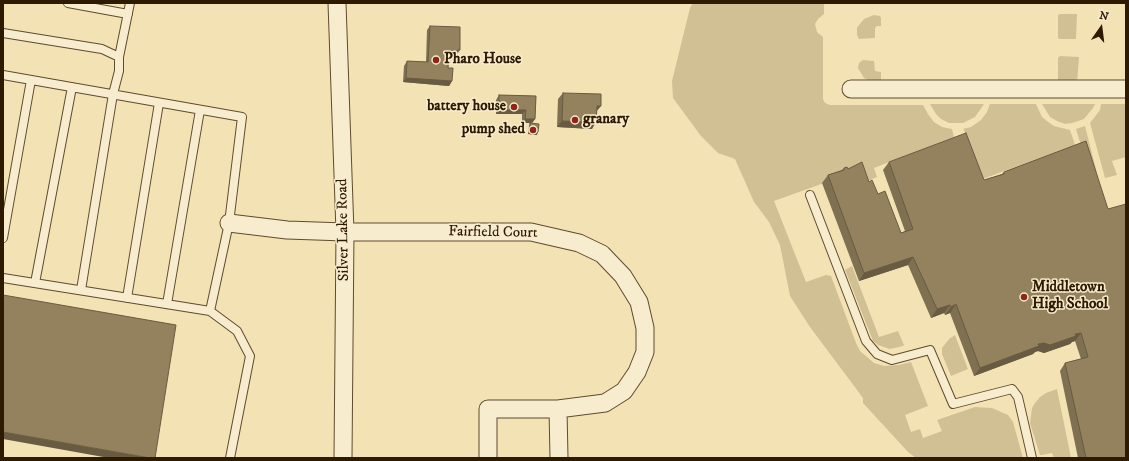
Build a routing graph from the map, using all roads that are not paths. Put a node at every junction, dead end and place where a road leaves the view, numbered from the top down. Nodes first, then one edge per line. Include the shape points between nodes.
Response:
1 (68, 3) edge
2 (130, 3) edge
3 (337, 3) edge
4 (128, 14) junction
5 (3, 33) edge
6 (119, 57) junction
7 (3, 75) edge
8 (31, 80) junction
9 (72, 87) junction
10 (851, 89) dead end
11 (1126, 89) edge
12 (113, 94) junction
13 (159, 103) junction
14 (200, 110) junction
15 (810, 195) dead end
16 (229, 222) junction
17 (345, 232) junction
18 (3, 238) edge
19 (3, 278) edge
20 (35, 283) junction
21 (81, 290) junction
22 (127, 298) junction
23 (167, 304) junction
24 (210, 311) junction
25 (558, 409) junction
26 (230, 458) edge
27 (343, 458) edge
28 (488, 458) edge
29 (559, 458) edge
30 (1032, 458) edge

1 - 4 lane
2 - 4 lane
3 - 17 street, Silver Lake Road
4 - 6 lane
5 - 6 lane via 102,49
6 - 12 lane via 119,71
7 - 8 lane
8 - 9 lane
8 - 18 lane
9 - 12 lane
9 - 20 lane
10 - 11 street
12 - 13 lane
12 - 21 lane
13 - 14 lane
13 - 22 lane
14 - 16 lane via 242,117
14 - 23 lane
15 - 30 lane via 866,341 877,354 892,360 930,350 953,404 1012,389 1018,398
16 - 17 street, Fairfield Court via 287,230
16 - 24 lane
17 - 25 street, Fairfield Court via 531,232 579,243 602,254 623,276 639,302 645,328 646,352 624,391 605,403
17 - 27 street, Silver Lake Road
19 - 20 lane
20 - 21 lane
21 - 22 lane
22 - 23 lane
23 - 24 lane
24 - 26 lane via 236,331 250,356
25 - 28 street, Fairfield Court via 488,410
25 - 29 street

